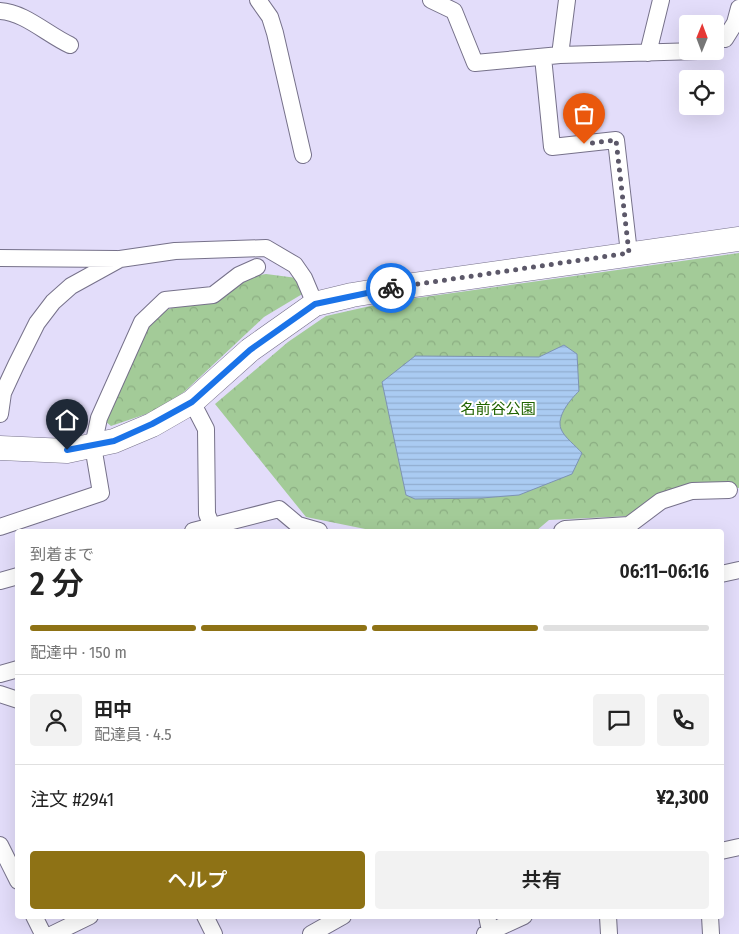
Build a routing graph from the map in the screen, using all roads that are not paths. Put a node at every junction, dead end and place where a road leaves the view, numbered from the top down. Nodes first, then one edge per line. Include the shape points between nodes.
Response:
1 (258, 0) edge
2 (431, 0) edge
3 (567, 0) edge
4 (662, 0) edge
5 (5, 8) edge
6 (739, 8) edge
7 (726, 41) edge
8 (70, 44) dead end
9 (679, 52) edge
10 (648, 53) junction
11 (560, 55) junction
12 (543, 57) junction
13 (303, 155) dead end
14 (739, 239) edge
15 (629, 253) junction
16 (0, 258) edge
17 (120, 259) junction
18 (257, 267) dead end
19 (315, 304) junction
20 (2, 392) edge
21 (192, 402) junction
22 (0, 414) edge
23 (93, 446) junction
24 (0, 448) edge
25 (729, 490) dead end
26 (0, 527) edge
27 (213, 529) edge
28 (312, 529) edge
29 (584, 529) edge
30 (739, 570) edge
31 (724, 573) edge
32 (15, 577) edge
33 (0, 581) edge
34 (15, 670) edge
35 (0, 674) edge
36 (0, 694) edge
37 (15, 699) edge
38 (739, 847) edge
39 (724, 850) edge
40 (6, 854) edge
41 (15, 874) edge
42 (36, 919) edge
43 (84, 919) edge
44 (206, 919) edge
45 (338, 919) edge
46 (514, 919) edge
47 (608, 919) edge
48 (710, 919) edge
49 (487, 927) edge
50 (43, 934) edge
51 (53, 934) edge
52 (214, 934) edge
53 (310, 934) edge
54 (609, 934) edge
55 (711, 934) edge

1 - 13 street via 270,17 275,33
2 - 12 street via 454,11 474,63
3 - 11 street
4 - 10 street
5 - 8 street
6 - 7 street
9 - 10 street
10 - 11 street
11 - 12 street
12 - 15 street via 552,147 616,140
14 - 15 street
15 - 19 street via 400,287
16 - 17 street
17 - 19 street via 175,252 266,248 295,264
17 - 20 street via 71,286 53,302 38,323
18 - 23 street via 239,275 213,295 166,300 142,322 99,418
19 - 21 street via 250,350
20 - 22 street
21 - 23 street via 114,441
21 - 27 street via 206,428 207,514
23 - 24 street via 45,452
23 - 26 street via 101,492
25 - 29 street via 692,491 661,501 629,525
27 - 28 street via 279,509 298,525
30 - 31 street
32 - 33 street
34 - 35 street
36 - 37 street
38 - 39 street
40 - 41 street
42 - 50 street
43 - 51 street
44 - 52 street
45 - 53 street
46 - 49 street
47 - 54 street
48 - 55 street

